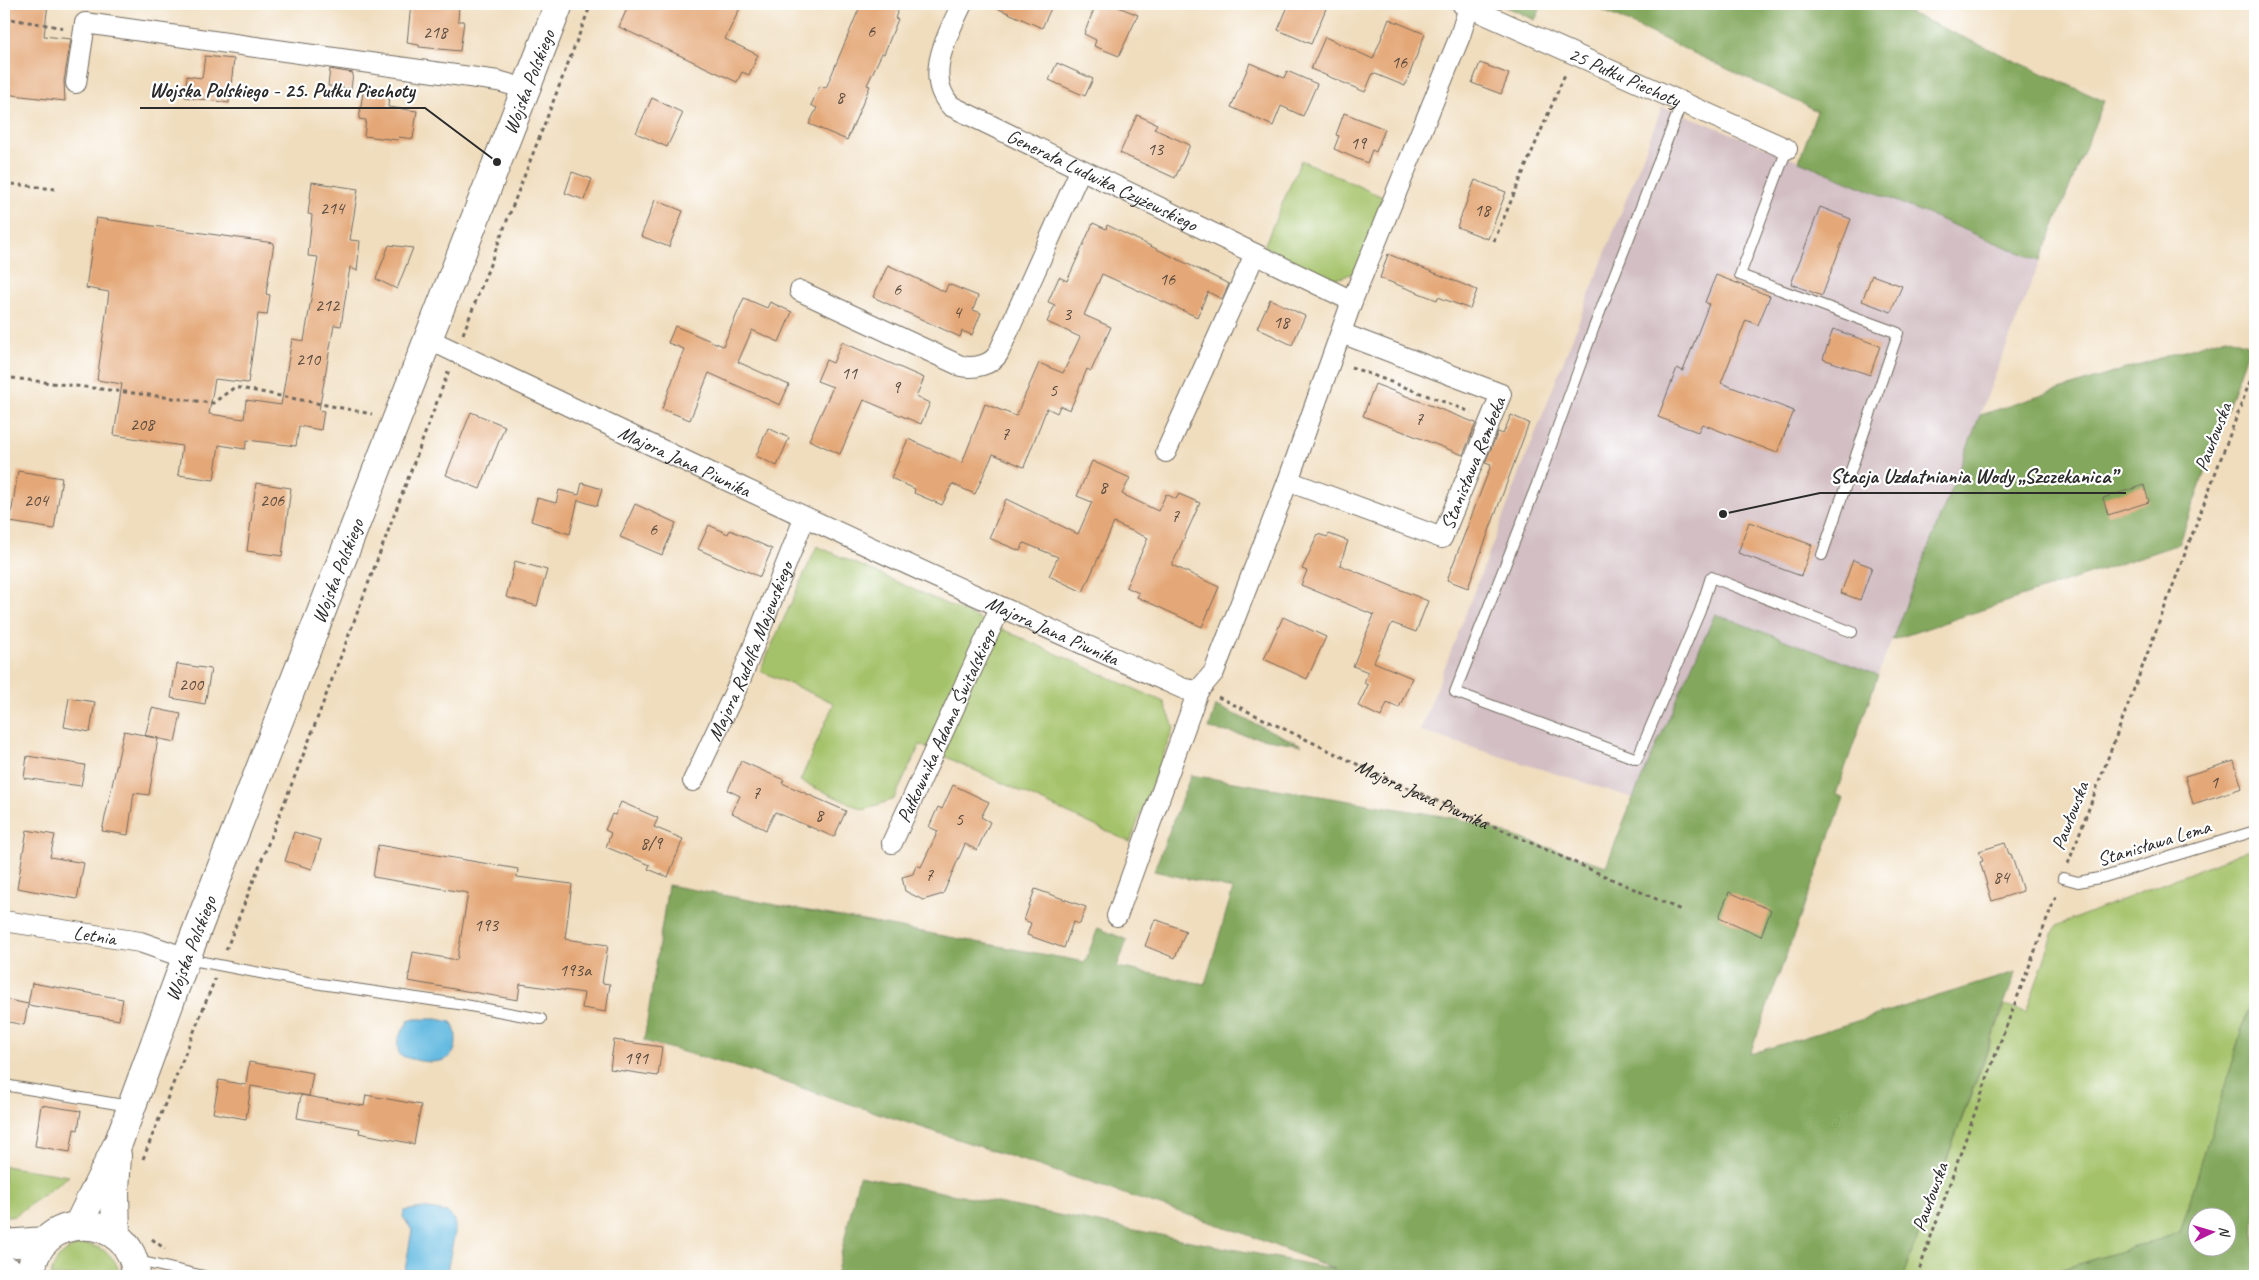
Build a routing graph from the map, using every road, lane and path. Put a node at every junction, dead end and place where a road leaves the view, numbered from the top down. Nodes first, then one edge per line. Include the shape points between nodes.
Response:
1 (559, 4) edge
2 (591, 4) edge
3 (962, 4) edge
4 (1465, 6) edge
5 (4, 18) edge
6 (84, 30) junction
7 (1574, 54) junction
8 (76, 83) dead end
9 (526, 89) junction
10 (1682, 102) junction
11 (1787, 149) joint
12 (1080, 170) junction
13 (4, 184) edge
14 (55, 189) dead end
15 (1494, 241) dead end
16 (1255, 254) junction
17 (800, 291) dead end
18 (1352, 302) junction
19 (1341, 333) junction
20 (428, 339) junction
21 (456, 353) junction
22 (1332, 360) junction
23 (2255, 368) edge
24 (4, 376) edge
25 (1490, 420) junction
26 (394, 427) junction
27 (1166, 452) dead end
28 (1288, 481) junction
29 (804, 519) junction
30 (1822, 555) dead end
31 (1000, 608) junction
32 (1852, 632) dead end
33 (1198, 691) junction
34 (693, 781) dead end
35 (2255, 831) edge
36 (892, 843) dead end
37 (2063, 878) junction
38 (1681, 910) dead end
39 (1117, 916) dead end
40 (4, 922) edge
41 (186, 958) junction
42 (220, 965) junction
43 (541, 1019) dead end
44 (4, 1085) edge
45 (130, 1106) junction
46 (119, 1141) junction
47 (142, 1160) dead end
48 (78, 1225) junction
49 (149, 1235) dead end
50 (116, 1236) junction
51 (45, 1241) junction
52 (4, 1244) edge
53 (4, 1268) edge
54 (135, 1268) edge
55 (175, 1270) junction
56 (18, 1276) edge
57 (30, 1276) edge
58 (204, 1276) edge
59 (1916, 1276) edge

1 - 9 main road, Wojska Polskiego
2 - 21 path
3 - 12 street, Generała Ludwika Czyżewskiego via 940,57 939,81 944,98 960,112
4 - 7 street, 25 Pułku Piechoty
4 - 18 street via 1460,36
5 - 6 path
6 - 8 street
6 - 9 street via 85,23 498,81
7 - 10 street, 25 Pułku Piechoty
7 - 15 path
9 - 20 main road, Wojska Polskiego
10 - 11 street, 25 Pułku Piechoty
10 - 32 lane via 1455,692 1637,759 1700,611 1711,577
11 - 30 lane via 1740,276 1898,334
12 - 16 street, Generała Ludwika Czyżewskiego
12 - 17 street via 998,354 986,364 961,366
13 - 14 path
16 - 18 street, Generała Ludwika Czyżewskiego
16 - 27 street
18 - 19 street
19 - 22 street
19 - 25 street, Stanisława Rembeka via 1501,394
20 - 21 street, Majora Jana Piwnika
20 - 26 main road, Wojska Polskiego
21 - 29 street, Majora Jana Piwnika
21 - 42 path
22 - 25 path
22 - 28 street
23 - 37 path, Pawłowska
24 - 26 path via 213,403 235,387 372,414
25 - 28 street, Stanisława Rembeka via 1442,538
26 - 41 main road, Wojska Polskiego
28 - 33 street via 1214,672
29 - 31 street, Majora Jana Piwnika
29 - 34 street, Majora Rudolfa Majewskiego via 739,683
31 - 33 street, Majora Jana Piwnika via 1184,689
31 - 36 street, Pułkownika Adama Świtalskiego
33 - 38 path, Majora Jana Piwnika via 1212,694 1388,779
33 - 39 street
35 - 37 lane, Stanisława Lema via 2104,878 2078,882
37 - 59 path, Pawłowska
40 - 41 street, Letnia via 140,942
41 - 42 lane
41 - 45 main road, Wojska Polskiego
42 - 43 lane
42 - 47 path
44 - 45 lane
45 - 46 main road, Wojska Polskiego
46 - 48 main road, Wojska Polskiego
46 - 50 main road, Wojska Polskiego via 115,1171
48 - 50 main road via 92,1225
48 - 51 main road via 66,1228
49 - 55 path via 176,1255
50 - 54 main road via 124,1243
51 - 52 main road
51 - 57 main road via 36,1254
53 - 56 main road
54 - 55 lane
55 - 58 lane

